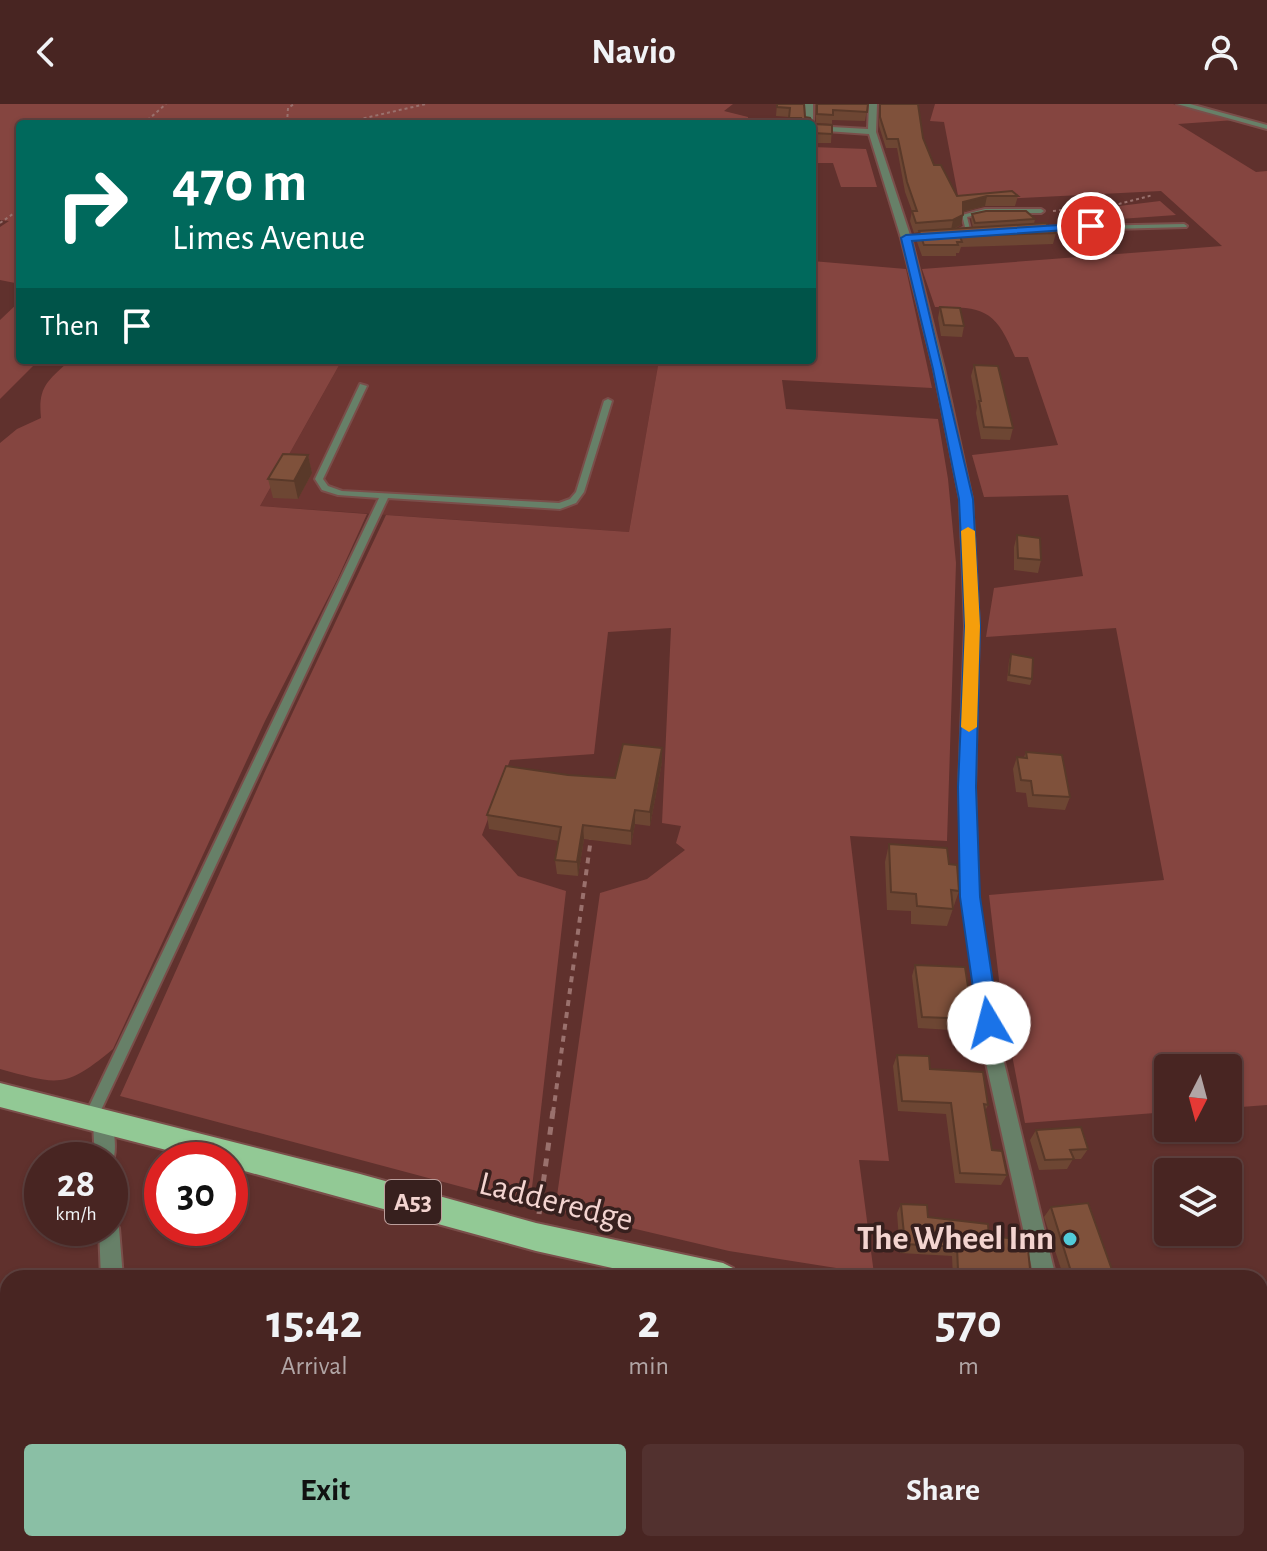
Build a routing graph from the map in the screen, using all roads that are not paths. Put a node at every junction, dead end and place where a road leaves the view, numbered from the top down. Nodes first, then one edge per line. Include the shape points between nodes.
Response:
1 (873, 104) edge
2 (1181, 104) edge
3 (816, 126) edge
4 (1267, 127) edge
5 (872, 132) junction
6 (1041, 211) road end
7 (1184, 226) dead end
8 (1025, 230) edge
9 (969, 234) edge
10 (954, 235) junction
11 (942, 236) edge
12 (363, 386) dead end
13 (608, 401) dead end
14 (384, 497) junction
15 (0, 1095) edge
16 (97, 1122) junction
17 (101, 1142) edge
18 (110, 1246) edge
19 (112, 1270) edge
20 (687, 1270) edge
21 (1043, 1270) edge

1 - 5 street
2 - 4 street
3 - 5 street
5 - 21 street via 912,238 966,499 972,626 970,897 993,1054
6 - 10 lane via 964,216 968,228
7 - 8 lane
9 - 10 lane
10 - 11 lane
12 - 14 lane via 319,479 325,488 341,493
13 - 14 lane via 573,501 544,507
14 - 16 lane
15 - 16 highway, Ladderedge / A53
16 - 17 street
16 - 20 highway, Ladderedge / A53 via 536,1237
18 - 19 street

